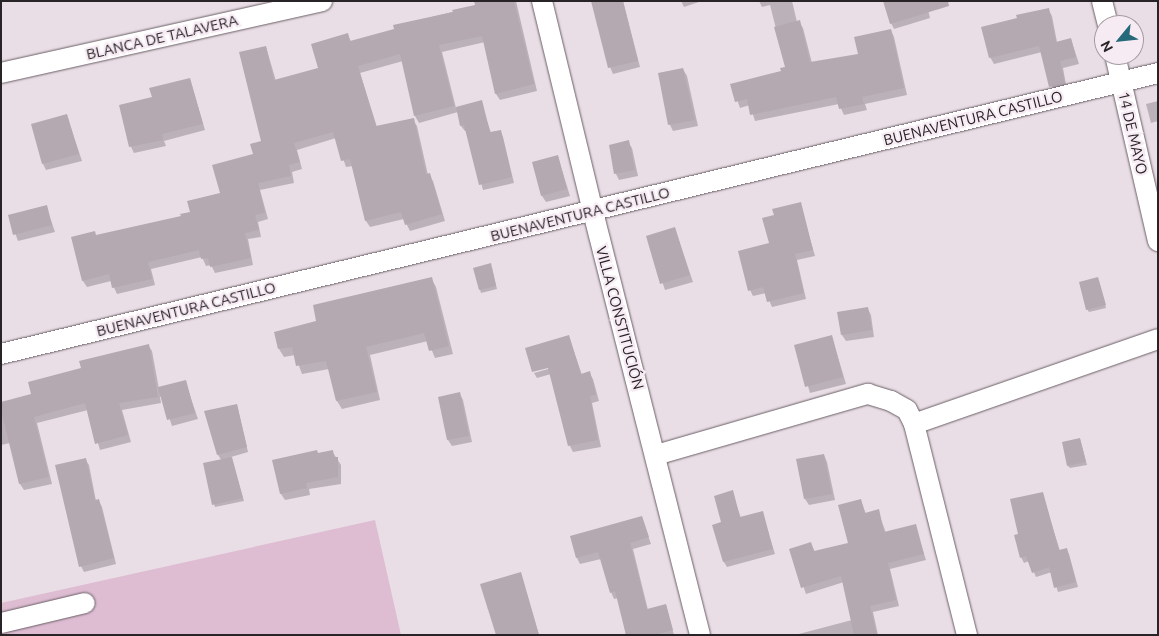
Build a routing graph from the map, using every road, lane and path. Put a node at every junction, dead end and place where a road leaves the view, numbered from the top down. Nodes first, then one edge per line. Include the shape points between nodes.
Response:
1 (322, 1) edge
2 (542, 1) edge
3 (1102, 1) edge
4 (1106, 15) edge
5 (1118, 65) edge
6 (1158, 72) edge
7 (1, 73) edge
8 (1122, 82) junction
9 (592, 212) junction
10 (1158, 241) edge
11 (1158, 339) edge
12 (1, 354) edge
13 (914, 424) junction
14 (656, 455) junction
15 (85, 603) dead end
16 (1, 623) edge
17 (700, 635) edge
18 (967, 635) edge

1 - 7 street, BLANCA DE TALAVERA
2 - 9 street, VILLA CONSTITUCIÓN
3 - 4 street
5 - 8 street, 14 DE MAYO
6 - 8 street, BUENAVENTURA CASTILLO
8 - 9 street, BUENAVENTURA CASTILLO
8 - 10 street, 14 DE MAYO
9 - 12 street, BUENAVENTURA CASTILLO
9 - 14 street, VILLA CONSTITUCIÓN
11 - 13 street
13 - 14 street via 907,410 868,394
13 - 18 street
14 - 17 street, VILLA CONSTITUCIÓN
15 - 16 street

